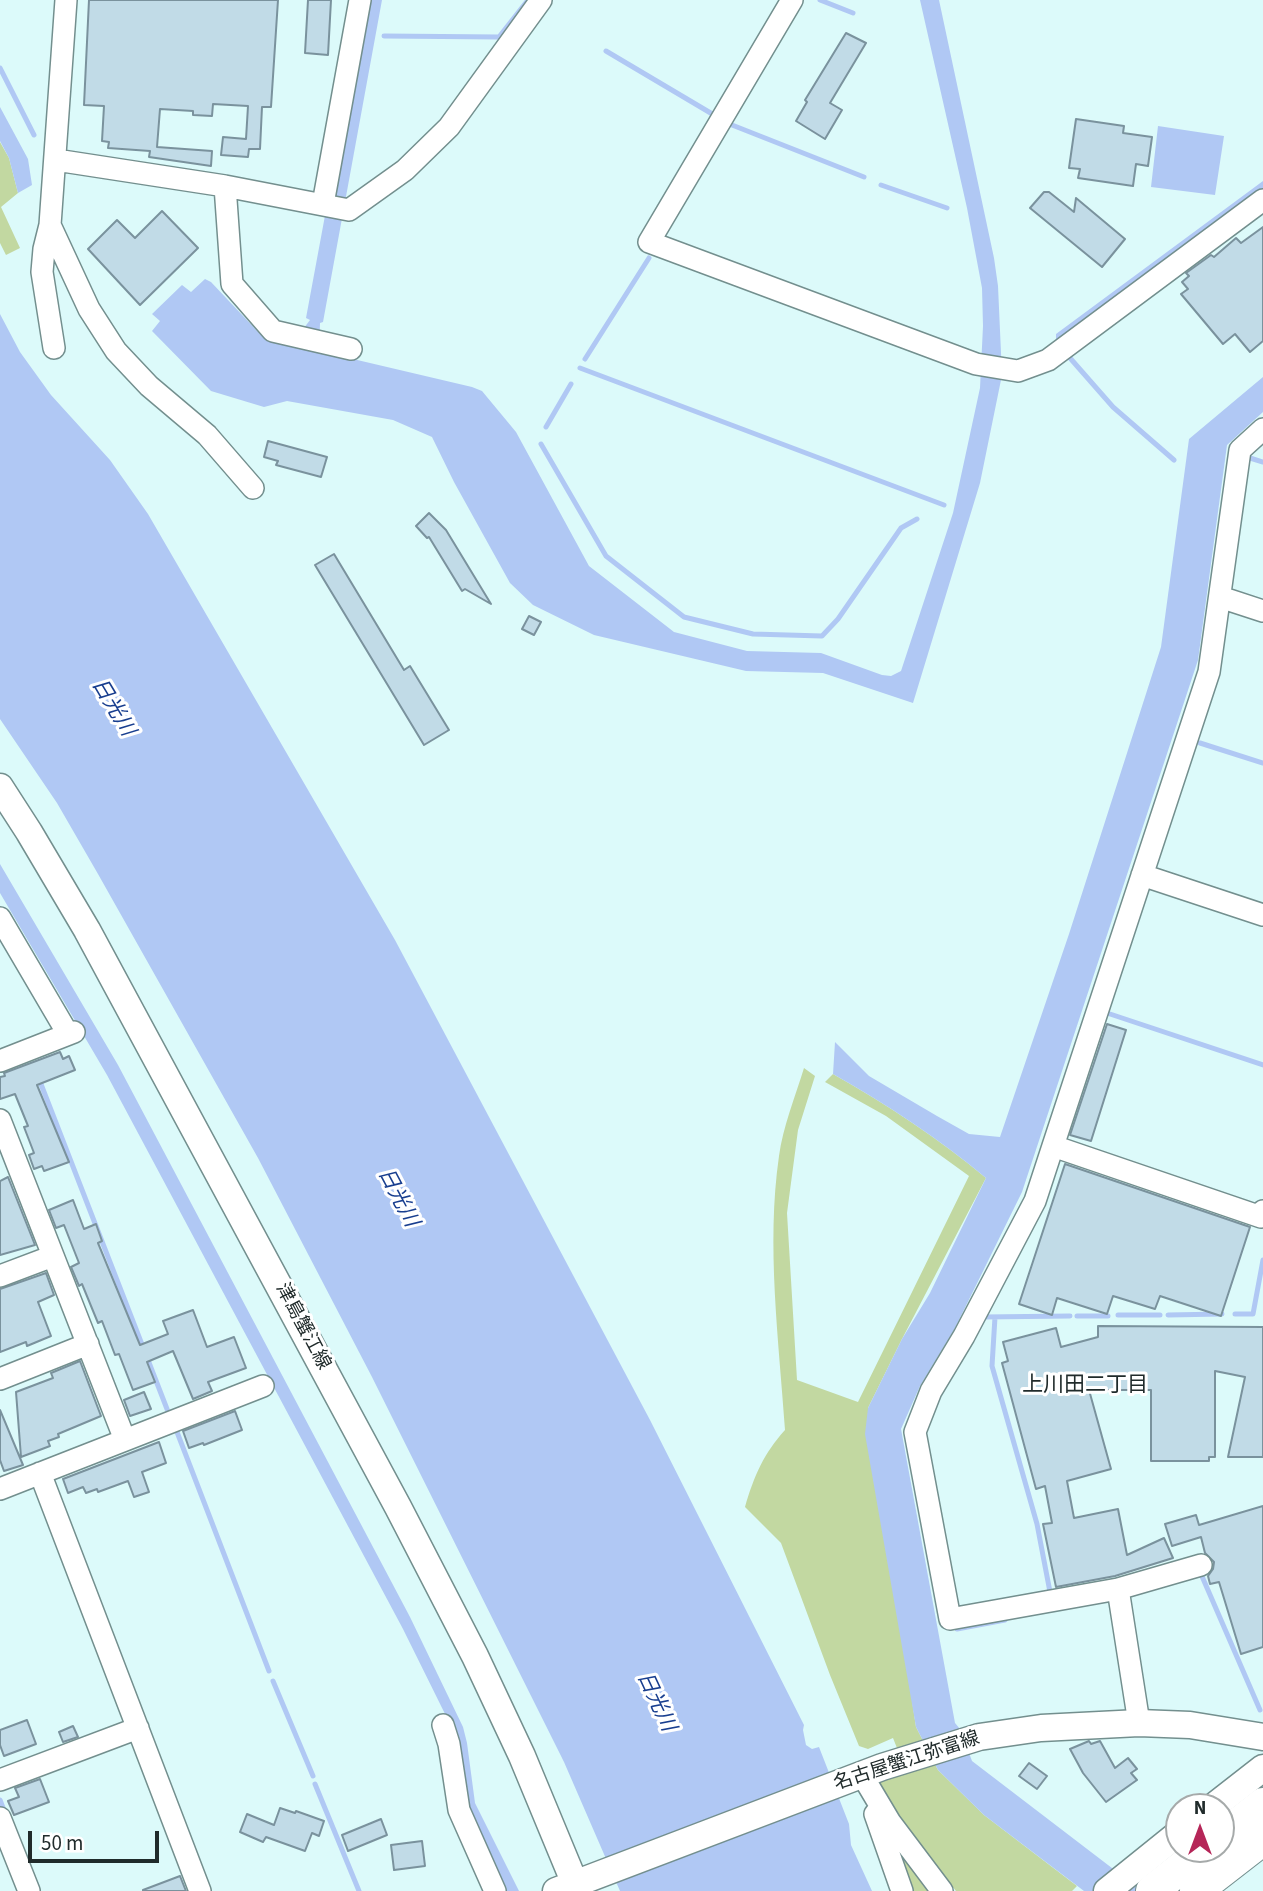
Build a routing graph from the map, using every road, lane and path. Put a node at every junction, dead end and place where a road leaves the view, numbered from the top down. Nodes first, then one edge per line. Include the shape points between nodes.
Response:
1 (66, 0) edge
2 (360, 0) edge
3 (541, 0) edge
4 (793, 0) edge
5 (56, 160) junction
6 (225, 186) junction
7 (1263, 200) edge
8 (325, 204) junction
9 (50, 225) junction
10 (54, 348) dead end
11 (351, 349) dead end
12 (1263, 429) edge
13 (253, 488) dead end
14 (1220, 597) junction
15 (1263, 611) edge
16 (0, 787) edge
17 (1142, 875) junction
18 (1263, 915) edge
19 (0, 918) edge
20 (10, 956) edge
21 (0, 1061) edge
22 (0, 1120) edge
23 (1053, 1146) junction
24 (9, 1168) edge
25 (1263, 1211) edge
26 (53, 1256) junction
27 (0, 1276) edge
28 (88, 1344) junction
29 (0, 1379) edge
30 (263, 1386) dead end
31 (125, 1440) junction
32 (40, 1473) junction
33 (0, 1489) edge
34 (1200, 1565) dead end
35 (1118, 1589) junction
36 (1139, 1723) junction
37 (443, 1724) dead end
38 (138, 1728) junction
39 (1263, 1737) edge
40 (1263, 1769) edge
41 (862, 1775) junction
42 (0, 1780) edge
43 (1231, 1793) edge
44 (1263, 1804) edge
45 (0, 1818) edge
46 (1235, 1826) edge
47 (1263, 1839) edge
48 (1165, 1852) edge
49 (1176, 1863) edge
50 (1145, 1878) edge
51 (577, 1885) edge
52 (29, 1891) edge
53 (201, 1891) edge
54 (495, 1891) edge
55 (902, 1891) edge
56 (942, 1891) edge
57 (1107, 1891) edge
58 (1196, 1891) edge

1 - 5 street
2 - 8 street
3 - 8 street via 449,127 405,170 349,210
4 - 7 street via 649,243 976,364 1018,371 1048,360
5 - 6 street
5 - 9 street
6 - 8 street
6 - 11 street via 232,284 273,331
9 - 10 street via 42,272
9 - 13 street via 89,309 116,351 207,435
12 - 14 street via 1240,450
14 - 15 street
14 - 17 street via 1209,672
16 - 51 main road, 津島蟹江線 via 87,930 398,1507 475,1656
17 - 18 street
17 - 23 street
19 - 20 street
20 - 21 street via 71,1033
22 - 24 street
23 - 25 street via 1261,1217
23 - 35 street via 1035,1201 931,1391 915,1432 917,1448 950,1619
24 - 26 street
26 - 27 street
26 - 28 street
28 - 29 street
28 - 31 street
30 - 31 street
31 - 32 street
32 - 33 street
32 - 38 street
34 - 35 street
35 - 36 street
36 - 39 main road, 名古屋蟹江弥富線 via 1190,1724
36 - 41 main road, 名古屋蟹江弥富線 via 1041,1728 979,1737
37 - 54 street via 459,1810
38 - 42 street
38 - 53 street
40 - 43 main road
41 - 51 main road, 名古屋蟹江弥富線
41 - 55 street
41 - 56 street via 890,1822
44 - 46 highway
45 - 52 street
47 - 58 highway
48 - 50 main road
49 - 50 highway
50 - 57 main road

